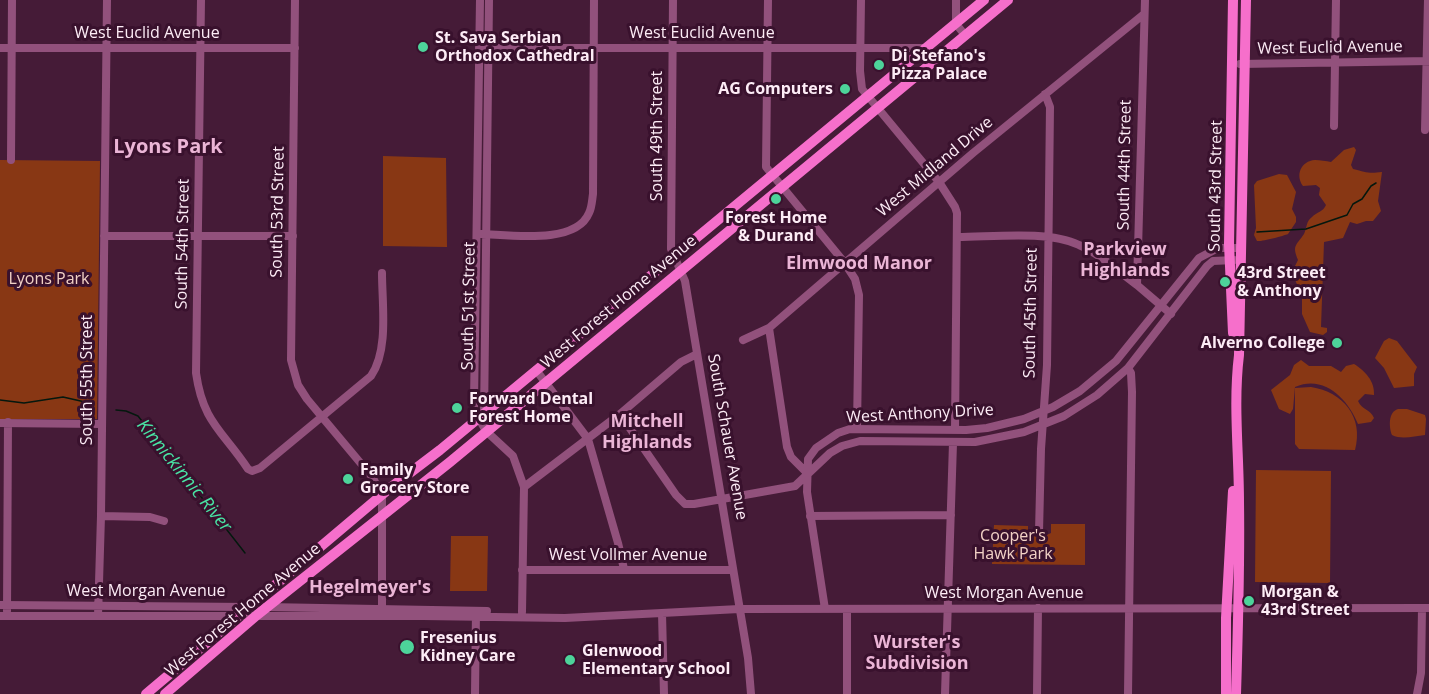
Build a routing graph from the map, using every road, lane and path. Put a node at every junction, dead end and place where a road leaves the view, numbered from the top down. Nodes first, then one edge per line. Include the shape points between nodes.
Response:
1 (12, 0) edge
2 (107, 0) edge
3 (201, 0) edge
4 (295, 0) edge
5 (480, 0) edge
6 (489, 0) edge
7 (594, 0) edge
8 (673, 0) edge
9 (768, 0) edge
10 (861, 0) edge
11 (956, 0) edge
12 (984, 0) edge
13 (1008, 0) edge
14 (1145, 0) edge
15 (1233, 0) edge
16 (1246, 0) edge
17 (1336, 0) edge
18 (1428, 0) edge
19 (1144, 14) junction
20 (956, 24) junction
21 (965, 35) junction
22 (0, 48) edge
23 (12, 48) junction
24 (106, 48) junction
25 (201, 48) junction
26 (295, 48) junction
27 (479, 48) junction
28 (489, 48) junction
29 (594, 48) junction
30 (672, 48) junction
31 (767, 48) junction
32 (925, 48) junction
33 (861, 49) junction
34 (1428, 61) edge
35 (1335, 63) junction
36 (1232, 64) junction
37 (1245, 64) junction
38 (1045, 94) junction
39 (873, 102) junction
40 (1334, 126) dead end
41 (1425, 130) dead end
42 (10, 160) dead end
43 (776, 182) junction
44 (939, 182) junction
45 (481, 234) junction
46 (104, 236) junction
47 (199, 236) junction
48 (293, 236) junction
49 (958, 237) junction
50 (1047, 237) junction
51 (1230, 248) junction
52 (1242, 248) junction
53 (673, 257) junction
54 (1236, 260) junction
55 (844, 262) junction
56 (680, 270) junction
57 (382, 273) dead end
58 (1137, 285) junction
59 (1161, 305) junction
60 (1171, 314) junction
61 (769, 328) junction
62 (743, 340) dead end
63 (697, 354) junction
64 (1128, 368) junction
65 (536, 370) junction
66 (546, 382) junction
67 (1044, 411) junction
68 (620, 414) junction
69 (322, 416) junction
70 (481, 416) junction
71 (4, 423) edge
72 (102, 424) junction
73 (1043, 426) junction
74 (857, 428) junction
75 (955, 430) junction
76 (486, 431) junction
77 (588, 439) junction
78 (954, 442) junction
79 (808, 475) junction
80 (524, 487) junction
81 (382, 496) junction
82 (723, 499) junction
83 (383, 514) junction
84 (951, 515) junction
85 (101, 516) junction
86 (810, 516) junction
87 (164, 521) dead end
88 (1039, 532) dead end
89 (624, 569) junction
90 (522, 570) junction
91 (733, 570) junction
92 (4, 605) edge
93 (99, 606) junction
94 (248, 607) junction
95 (267, 607) junction
96 (1038, 608) junction
97 (1130, 608) junction
98 (1232, 608) junction
99 (1426, 608) edge
100 (739, 609) junction
101 (825, 609) junction
102 (847, 609) junction
103 (948, 609) junction
104 (383, 612) junction
105 (522, 612) junction
106 (476, 613) junction
107 (662, 614) junction
108 (257, 615) junction
109 (4, 616) edge
110 (98, 616) junction
111 (238, 616) junction
112 (580, 616) junction
113 (1232, 654) junction
114 (146, 694) edge
115 (165, 694) edge
116 (474, 694) edge
117 (664, 694) edge
118 (752, 694) edge
119 (847, 694) edge
120 (945, 694) edge
121 (1037, 694) edge
122 (1128, 694) edge
123 (1226, 694) edge
124 (1236, 694) edge
125 (1417, 694) edge

1 - 23 street
2 - 24 street, South 55th Street
3 - 25 street, South 54th Street
4 - 26 street, South 53rd Street
5 - 27 street, South 51st Street
6 - 28 street, South 51st Street
7 - 29 street
8 - 30 street, South 49th Street
9 - 31 street
10 - 33 street
11 - 20 street
12 - 20 main road, West Forest Home Avenue
13 - 21 main road, West Forest Home Avenue
14 - 19 street, South 44th Street
15 - 36 main road, South 43rd Street
16 - 37 main road, South 43rd Street
17 - 35 street
18 - 34 street
19 - 38 street, West Midland Drive
19 - 58 street, South 44th Street
20 - 21 street
20 - 32 main road, West Forest Home Avenue
21 - 39 main road, West Forest Home Avenue
22 - 23 street, West Euclid Avenue
23 - 24 street, West Euclid Avenue
23 - 42 street
24 - 25 street, West Euclid Avenue
24 - 46 street, South 55th Street
25 - 26 street, West Euclid Avenue
25 - 47 street, South 54th Street
26 - 48 street, South 53rd Street
27 - 28 street, West Euclid Avenue
27 - 45 street, South 51st Street
28 - 29 street, West Euclid Avenue
28 - 45 street, South 51st Street
29 - 30 street, West Euclid Avenue
29 - 45 street via 593,194 589,213 580,225 564,233
30 - 31 street, West Euclid Avenue
30 - 53 street, South 49th Street
31 - 33 street, West Euclid Avenue
31 - 43 street via 766,167
32 - 33 street, West Euclid Avenue
32 - 39 main road, West Forest Home Avenue
33 - 39 street via 862,89
34 - 35 street, West Euclid Avenue
34 - 41 street
35 - 37 street, West Euclid Avenue
35 - 40 street
36 - 37 street, West Euclid Avenue
36 - 51 main road, South 43rd Street
37 - 52 main road, South 43rd Street
38 - 44 street, West Midland Drive
38 - 50 street, South 45th Street via 1050,107
39 - 43 main road, West Forest Home Avenue
39 - 44 street
43 - 53 main road, West Forest Home Avenue
43 - 55 street
43 - 56 main road, West Forest Home Avenue
44 - 49 street via 955,207
44 - 55 street, West Midland Drive
45 - 70 street, South 51st Street
46 - 47 street
46 - 72 street, South 55th Street
47 - 48 street
47 - 69 street, South 54th Street via 196,373 205,409 215,427 252,471
48 - 69 street, South 53rd Street via 291,360 298,385
49 - 50 street
49 - 75 street
50 - 58 street via 1077,243 1092,251
50 - 67 street, South 45th Street
51 - 52 street, West Anthony Drive
51 - 54 main road, South 43rd Street
51 - 59 street, West Anthony Drive via 1212,250 1199,258
52 - 54 main road, South 43rd Street
53 - 56 street, South 49th Street
53 - 65 main road, West Forest Home Avenue
54 - 60 street, West Anthony Drive via 1213,261
54 - 98 main road, South 43rd Street via 1239,355 1237,458 1230,519
55 - 61 street, West Midland Drive
55 - 74 street via 860,295
56 - 63 street, South Schauer Avenue
56 - 66 main road, West Forest Home Avenue
57 - 69 street via 379,362 371,376
58 - 59 street
59 - 60 street
59 - 67 street, West Anthony Drive via 1111,366 1080,392
60 - 64 street, West Anthony Drive
61 - 62 street, West Midland Drive
61 - 79 street via 787,447
63 - 68 street via 681,362
63 - 82 street, South Schauer Avenue
64 - 73 street, West Anthony Drive via 1083,405
64 - 97 street via 1132,392
65 - 66 street
65 - 70 main road, West Forest Home Avenue
66 - 76 main road, West Forest Home Avenue
66 - 77 street
67 - 73 street, South 45th Street
67 - 75 street, West Anthony Drive via 996,427
68 - 77 street
68 - 82 street, West Anthony Drive via 685,504
69 - 81 street, South 53rd Street via 373,478
70 - 76 street, South 51st Street
70 - 81 main road, West Forest Home Avenue
71 - 72 street
71 - 92 street
72 - 85 street, South 55th Street
73 - 78 street, West Anthony Drive via 998,438
73 - 88 street, South 45th Street
74 - 75 street, West Anthony Drive
74 - 79 street, West Anthony Drive via 837,433 816,448 808,459
76 - 80 street via 513,456
76 - 83 main road, West Forest Home Avenue
77 - 80 street
77 - 89 street
78 - 79 street, West Anthony Drive via 850,443 830,453
78 - 84 street
79 - 82 street, West Anthony Drive via 795,486
79 - 86 street
80 - 90 street
81 - 83 street
81 - 94 main road, West Forest Home Avenue
82 - 91 street, South Schauer Avenue
83 - 95 main road, West Forest Home Avenue
83 - 104 street
84 - 86 street
84 - 103 street
85 - 87 street
85 - 93 street, South 55th Street
86 - 101 street
89 - 90 street, West Vollmer Avenue
89 - 91 street, West Vollmer Avenue
90 - 105 street
91 - 100 street, South Schauer Avenue
92 - 93 street, West Morgan Avenue
92 - 109 street
93 - 94 street, West Morgan Avenue
93 - 110 street, South 55th Street
94 - 95 street, West Morgan Avenue
94 - 111 main road, West Forest Home Avenue
95 - 104 street, West Morgan Avenue
95 - 108 main road, West Forest Home Avenue
96 - 97 street, West Morgan Avenue
96 - 103 street, West Morgan Avenue
96 - 121 street
97 - 98 street, West Morgan Avenue
97 - 122 street
98 - 99 street, West Morgan Avenue
98 - 113 main road, South 43rd Street
99 - 125 street
100 - 101 street, West Morgan Avenue
100 - 107 street, West Morgan Avenue
100 - 118 street, South Schauer Avenue
101 - 102 street, West Morgan Avenue
102 - 103 street, West Morgan Avenue
102 - 119 street
103 - 120 street
104 - 106 street, West Morgan Avenue
104 - 108 street, West Morgan Avenue
105 - 106 street, West Morgan Avenue
105 - 112 street, West Morgan Avenue
106 - 112 street, West Morgan Avenue
106 - 116 street
107 - 112 street, West Morgan Avenue
107 - 117 street
108 - 111 street, West Morgan Avenue
108 - 115 main road, West Forest Home Avenue
109 - 110 street, West Morgan Avenue
110 - 111 street, West Morgan Avenue
111 - 114 main road, West Forest Home Avenue
113 - 123 main road, South 43rd Street
113 - 124 main road, South 43rd Street

